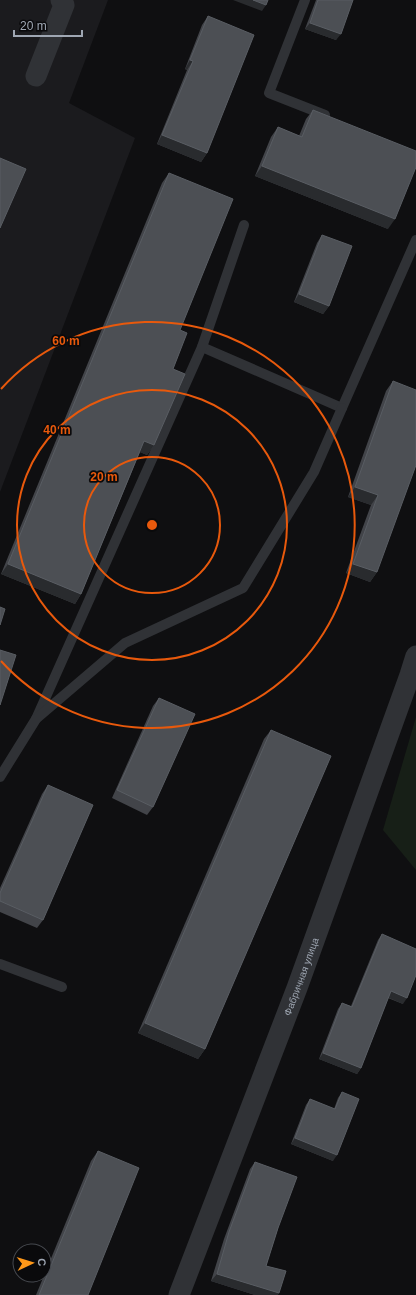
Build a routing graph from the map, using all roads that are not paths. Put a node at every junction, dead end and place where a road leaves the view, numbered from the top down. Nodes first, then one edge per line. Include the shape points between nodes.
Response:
1 (61, 0) edge
2 (306, 0) edge
3 (36, 76) dead end
4 (335, 119) edge
5 (244, 225) dead end
6 (416, 240) edge
7 (202, 347) junction
8 (342, 408) junction
9 (416, 656) edge
10 (36, 718) junction
11 (0, 777) edge
12 (0, 964) edge
13 (62, 987) dead end
14 (179, 1295) edge

1 - 3 street via 64,5
2 - 4 lane via 270,93
5 - 7 lane
6 - 8 lane
7 - 8 lane
7 - 10 lane
8 - 10 lane via 314,472 243,588 125,643
9 - 14 street, Фабричная улица via 297,988
10 - 11 lane
12 - 13 lane

